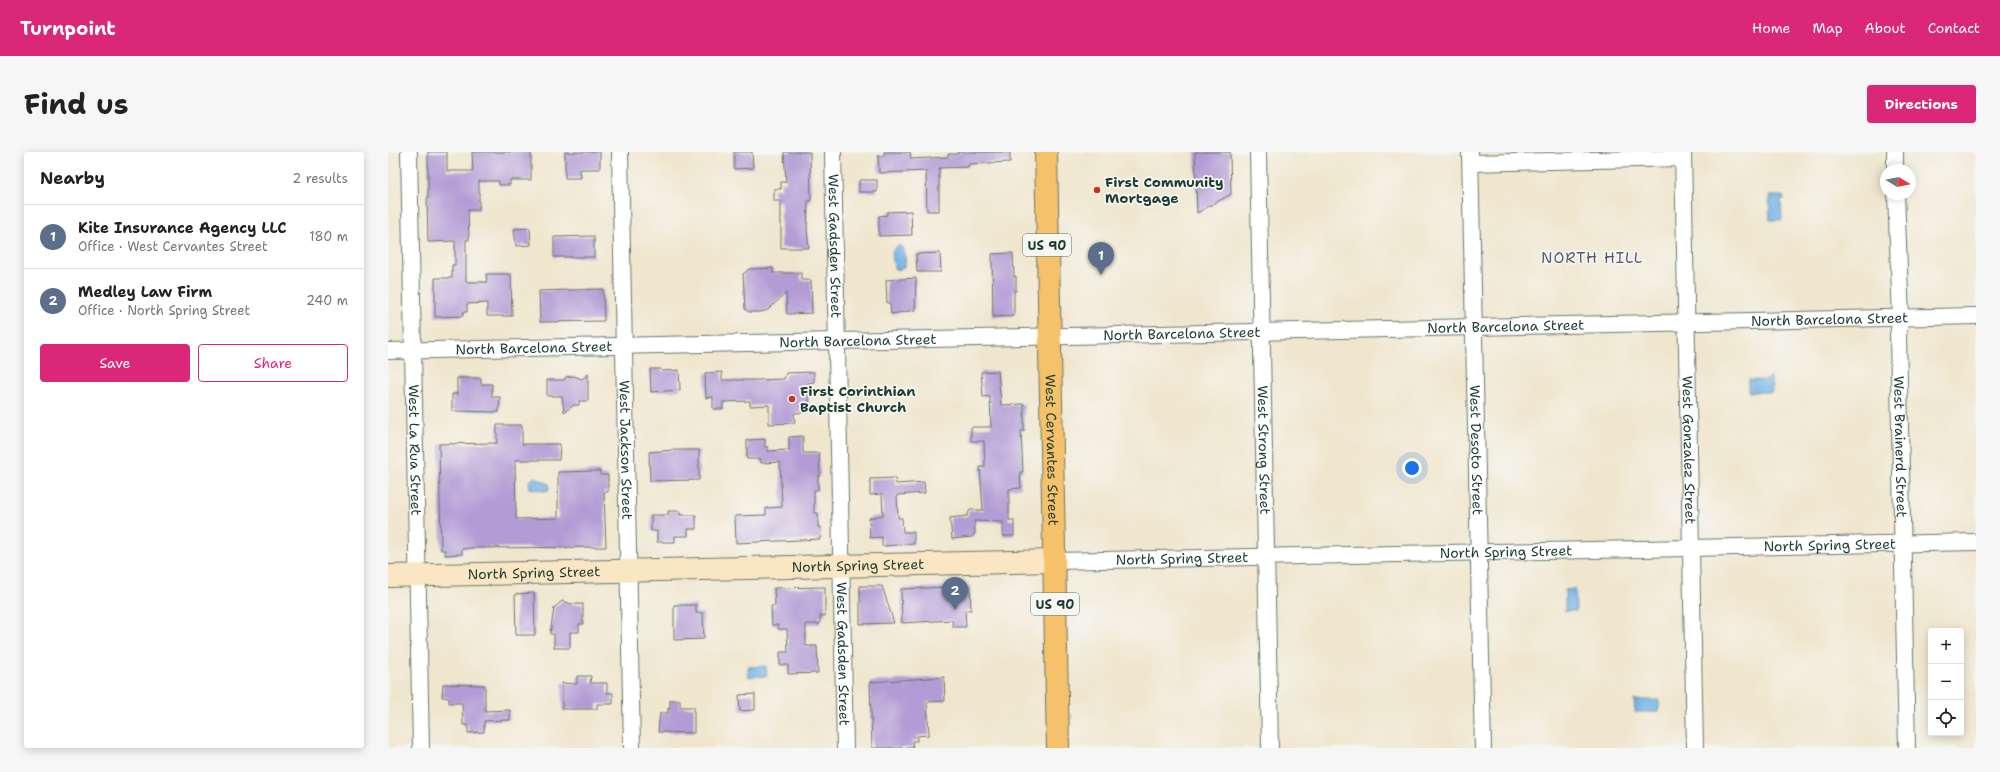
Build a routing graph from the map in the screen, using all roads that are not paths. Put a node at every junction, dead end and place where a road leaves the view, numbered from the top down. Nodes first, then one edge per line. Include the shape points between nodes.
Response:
1 (409, 152) edge
2 (620, 152) edge
3 (833, 152) edge
4 (1046, 152) edge
5 (1258, 152) edge
6 (1894, 152) edge
7 (1683, 155) edge
8 (1470, 158) edge
9 (1895, 164) edge
10 (1896, 200) edge
11 (1976, 316) edge
12 (1901, 318) junction
13 (1685, 324) junction
14 (1474, 328) junction
15 (1262, 333) junction
16 (1049, 337) junction
17 (836, 341) junction
18 (624, 346) junction
19 (413, 350) junction
20 (388, 351) edge
21 (1976, 542) edge
22 (1903, 544) junction
23 (1691, 548) junction
24 (1478, 553) junction
25 (1266, 557) junction
26 (1054, 561) junction
27 (841, 566) junction
28 (629, 570) junction
29 (417, 575) junction
30 (388, 576) edge
31 (421, 748) edge
32 (632, 748) edge
33 (845, 748) edge
34 (1058, 748) edge
35 (1270, 748) edge
36 (1483, 748) edge
37 (1695, 748) edge
38 (1907, 748) edge

1 - 19 street, West La Rua Street
2 - 18 street, West Jackson Street
3 - 17 street, West Gadsden Street
4 - 16 main road, West Cervantes Street / US 90
5 - 15 street, West Strong Street
6 - 9 street
7 - 8 street
7 - 13 street, West Gonzalez Street
8 - 14 street, West Desoto Street
10 - 12 street, West Brainerd Street
11 - 12 street, North Barcelona Street
12 - 13 street, North Barcelona Street
12 - 22 street, West Brainerd Street via 1898,335
13 - 14 street, North Barcelona Street
13 - 23 street, West Gonzalez Street
14 - 15 street, North Barcelona Street
14 - 24 street, West Desoto Street
15 - 16 street, North Barcelona Street
15 - 25 street, West Strong Street
16 - 17 street, North Barcelona Street
16 - 26 main road, West Cervantes Street / US 90
17 - 18 street, North Barcelona Street
17 - 27 street, West Gadsden Street
18 - 19 street, North Barcelona Street
18 - 28 street, West Jackson Street
19 - 20 street, North Barcelona Street
19 - 29 street, West La Rua Street
21 - 22 street, North Spring Street
22 - 23 street, North Spring Street
22 - 38 street, West Brainerd Street
23 - 24 street, North Spring Street
23 - 37 street, West Gonzalez Street
24 - 25 street, North Spring Street
24 - 36 street, West Desoto Street
25 - 26 street, North Spring Street
25 - 35 street, West Strong Street
26 - 27 street, North Spring Street
26 - 34 main road, West Cervantes Street / US 90
27 - 28 street, North Spring Street
27 - 33 street, West Gadsden Street
28 - 29 street, North Spring Street
28 - 32 street, West Jackson Street
29 - 30 street, North Spring Street
29 - 31 street, West La Rua Street

